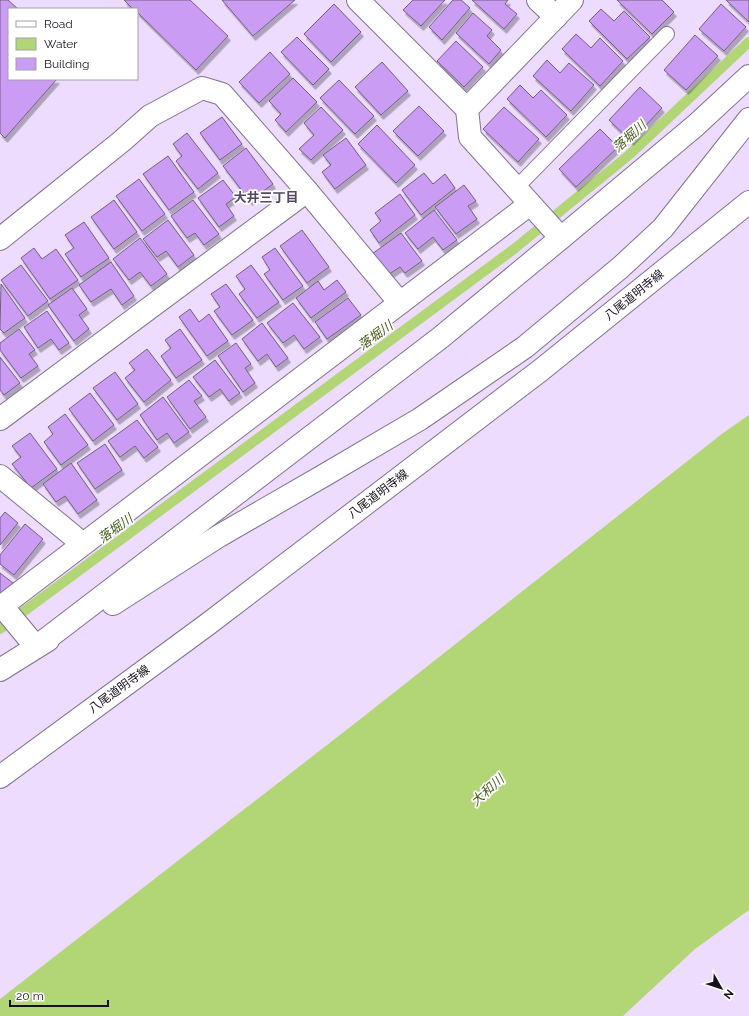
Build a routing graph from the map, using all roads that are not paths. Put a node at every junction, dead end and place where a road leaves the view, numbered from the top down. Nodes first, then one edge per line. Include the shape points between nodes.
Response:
1 (358, 0) edge
2 (538, 0) edge
3 (572, 0) edge
4 (556, 17) junction
5 (667, 34) dead end
6 (749, 76) edge
7 (467, 109) junction
8 (749, 119) edge
9 (307, 191) junction
10 (527, 201) junction
11 (749, 202) edge
12 (558, 234) junction
13 (0, 239) edge
14 (400, 303) junction
15 (525, 347) junction
16 (541, 370) junction
17 (0, 419) edge
18 (0, 476) edge
19 (83, 544) junction
20 (3, 609) edge
21 (31, 641) junction
22 (0, 670) edge
23 (0, 778) edge

1 - 7 street
2 - 4 street
3 - 4 street
4 - 7 street
5 - 10 lane
6 - 12 street via 695,126
7 - 10 street via 470,137
8 - 15 street via 663,228 621,267
9 - 13 street via 222,94 202,88 150,116
9 - 14 street
9 - 17 street
10 - 12 street
10 - 14 street
11 - 16 street, 八尾道明寺線
12 - 21 street via 440,338
14 - 19 street
15 - 16 street
15 - 21 street via 420,418 219,536 125,596
16 - 23 street, 八尾道明寺線
18 - 19 street
19 - 20 street
20 - 21 street
21 - 22 street

